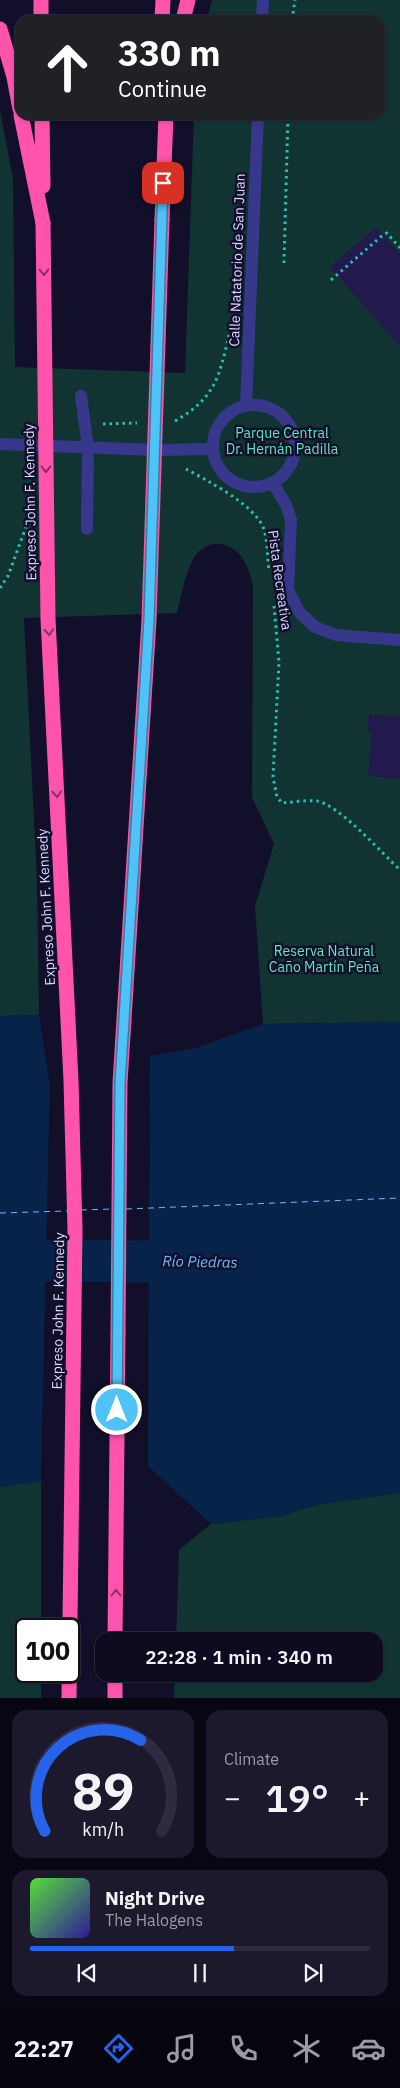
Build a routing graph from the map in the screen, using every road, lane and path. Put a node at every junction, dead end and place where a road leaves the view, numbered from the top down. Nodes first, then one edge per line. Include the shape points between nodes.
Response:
1 (41, 0) edge
2 (162, 0) edge
3 (188, 0) edge
4 (263, 0) edge
5 (295, 0) edge
6 (41, 15) edge
7 (162, 15) edge
8 (184, 15) edge
9 (262, 15) edge
10 (293, 15) edge
11 (0, 29) edge
12 (15, 82) edge
13 (22, 120) edge
14 (42, 120) edge
15 (162, 120) edge
16 (166, 120) edge
17 (258, 120) edge
18 (288, 120) edge
19 (162, 220) junction
20 (43, 223) junction
21 (400, 248) edge
22 (284, 263) dead end
23 (331, 280) dead end
24 (81, 396) dead end
25 (246, 406) junction
26 (0, 444) edge
27 (88, 447) junction
28 (213, 449) junction
29 (177, 468) dead end
30 (273, 483) junction
31 (28, 523) dead end
32 (87, 529) dead end
33 (270, 576) dead end
34 (0, 588) edge
35 (274, 605) dead end
36 (400, 640) edge
37 (400, 870) edge
38 (115, 1632) edge
39 (115, 1682) edge
40 (69, 1698) edge
41 (115, 1698) edge

1 - 6 highway
2 - 7 highway
3 - 8 highway
4 - 9 lane
5 - 10 path
11 - 12 highway
13 - 20 highway
14 - 20 highway, Expreso John F. Kennedy
15 - 19 highway
16 - 19 highway
17 - 25 lane, Calle Natatorio de San Juan
18 - 22 path
38 -> 19 highway, bridge via 120,1083 149,620
20 -> 40 highway, Expreso John F. Kennedy, bridge via 48,619 76,1230
21 - 23 path via 386,233
24 - 27 lane
25 - 28 lane via 226,417 215,436
25 - 30 lane via 270,408 277,412 289,426 295,442 294,456 287,470
26 - 27 lane
27 - 28 lane
27 - 32 lane
28 - 30 lane via 220,468 236,483 260,487
29 - 33 path, Pista Recreativa via 186,469 240,501 256,518 263,527
30 - 36 lane via 291,520 288,590 300,613 315,626 336,635
31 - 34 path via 8,576
35 - 37 path, Pista Recreativa via 279,662 273,777 277,797 282,803 316,801 325,804
39 - 41 highway

